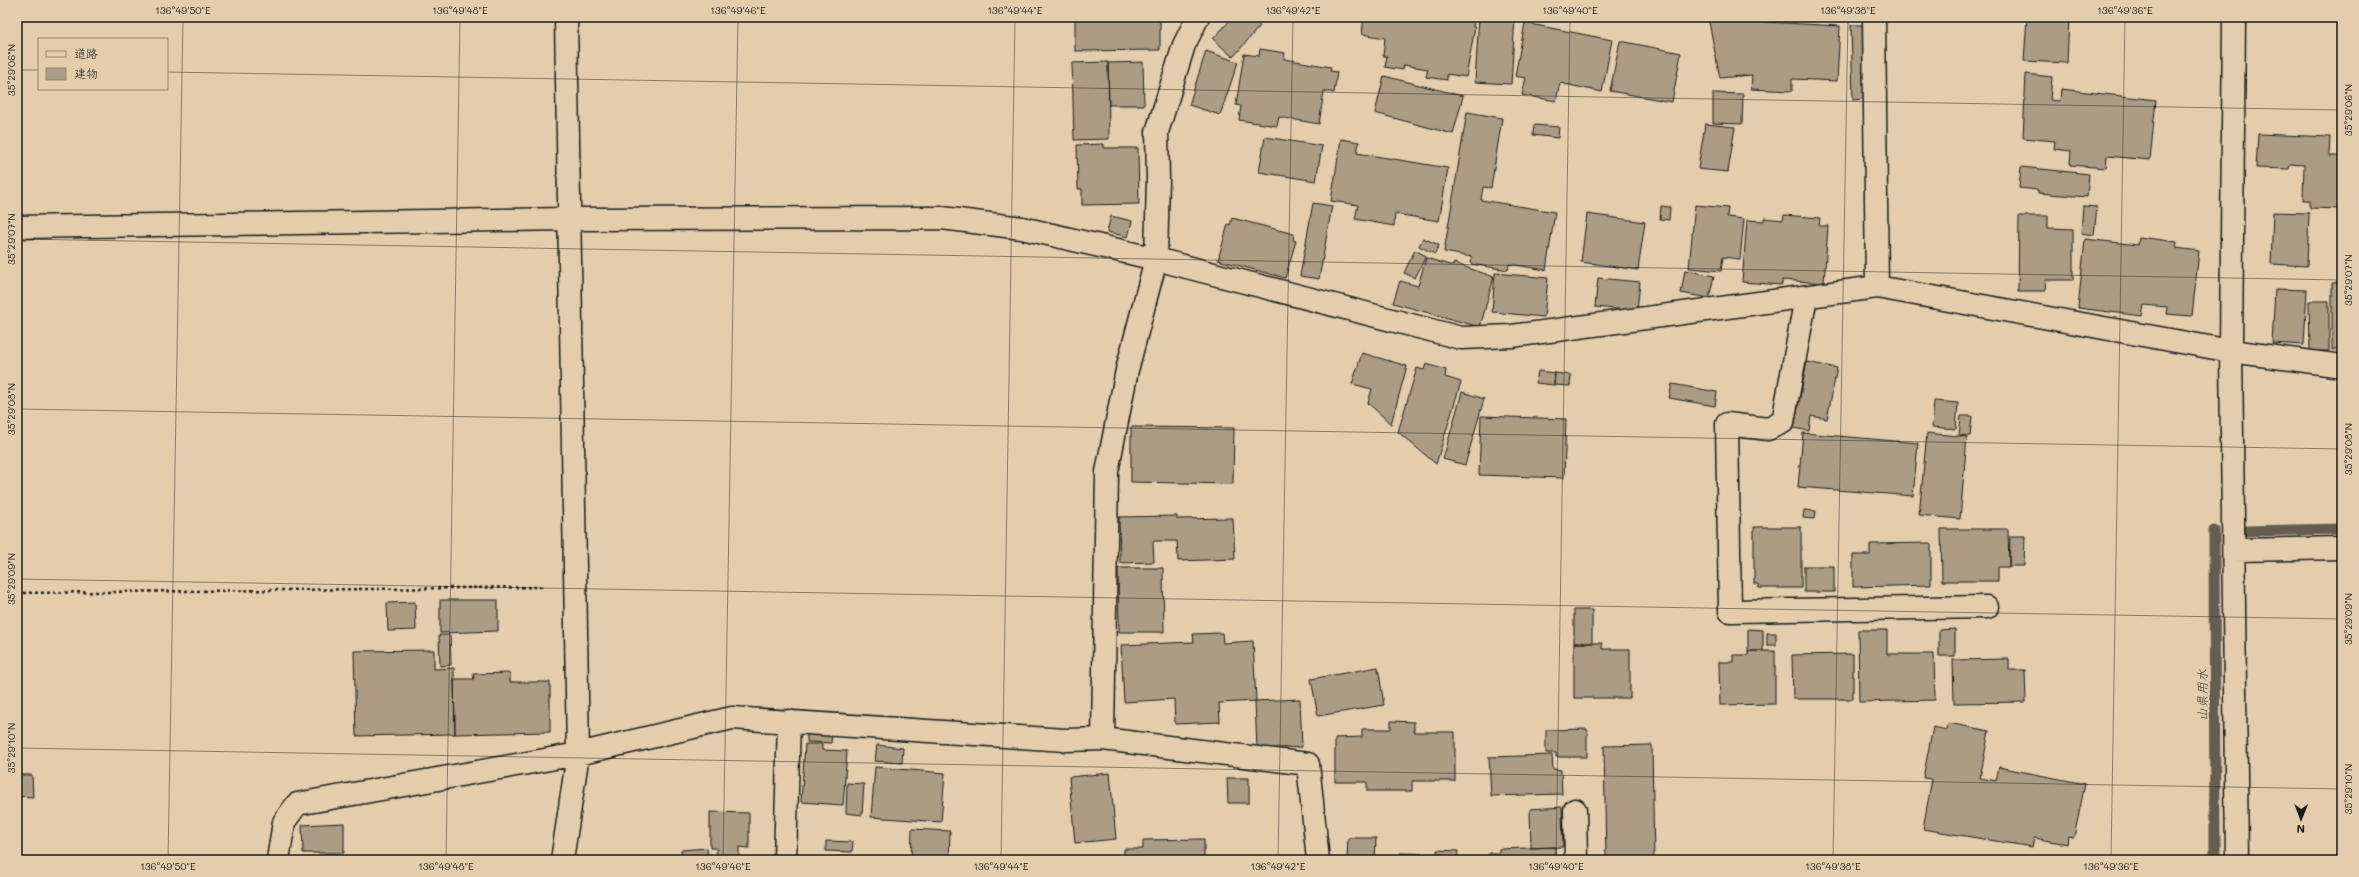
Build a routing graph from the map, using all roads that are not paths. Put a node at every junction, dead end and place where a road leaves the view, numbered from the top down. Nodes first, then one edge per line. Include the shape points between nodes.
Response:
1 (566, 17) edge
2 (1198, 17) edge
3 (1874, 17) edge
4 (2234, 17) edge
5 (569, 219) junction
6 (17, 227) edge
7 (1156, 259) junction
8 (1877, 287) junction
9 (1806, 297) junction
10 (2231, 351) junction
11 (2342, 366) edge
12 (2342, 548) edge
13 (2235, 550) junction
14 (1987, 607) dead end
15 (789, 721) junction
16 (1102, 739) junction
17 (578, 754) junction
18 (1575, 810) dead end
19 (278, 860) edge
20 (562, 860) edge
21 (785, 860) edge
22 (1318, 860) edge
23 (1576, 860) edge
24 (2238, 860) edge

1 - 5 street
2 - 7 street via 1184,45 1157,132
3 - 8 street
4 - 10 street
5 - 6 street
5 - 7 street via 942,218 1022,228
5 - 17 street
7 - 9 street via 1461,338 1512,336
7 - 16 street via 1127,370 1107,472
8 - 9 street
8 - 10 street
9 - 14 street via 1783,422 1768,429 1727,424 1730,611
10 - 11 street
10 - 13 street
12 - 13 street
13 - 24 street
15 - 16 street via 1065,740
15 - 17 street via 732,718
15 - 21 street
16 - 22 street via 1308,764
17 - 19 street via 297,804 284,822
17 - 20 street
18 - 23 street

